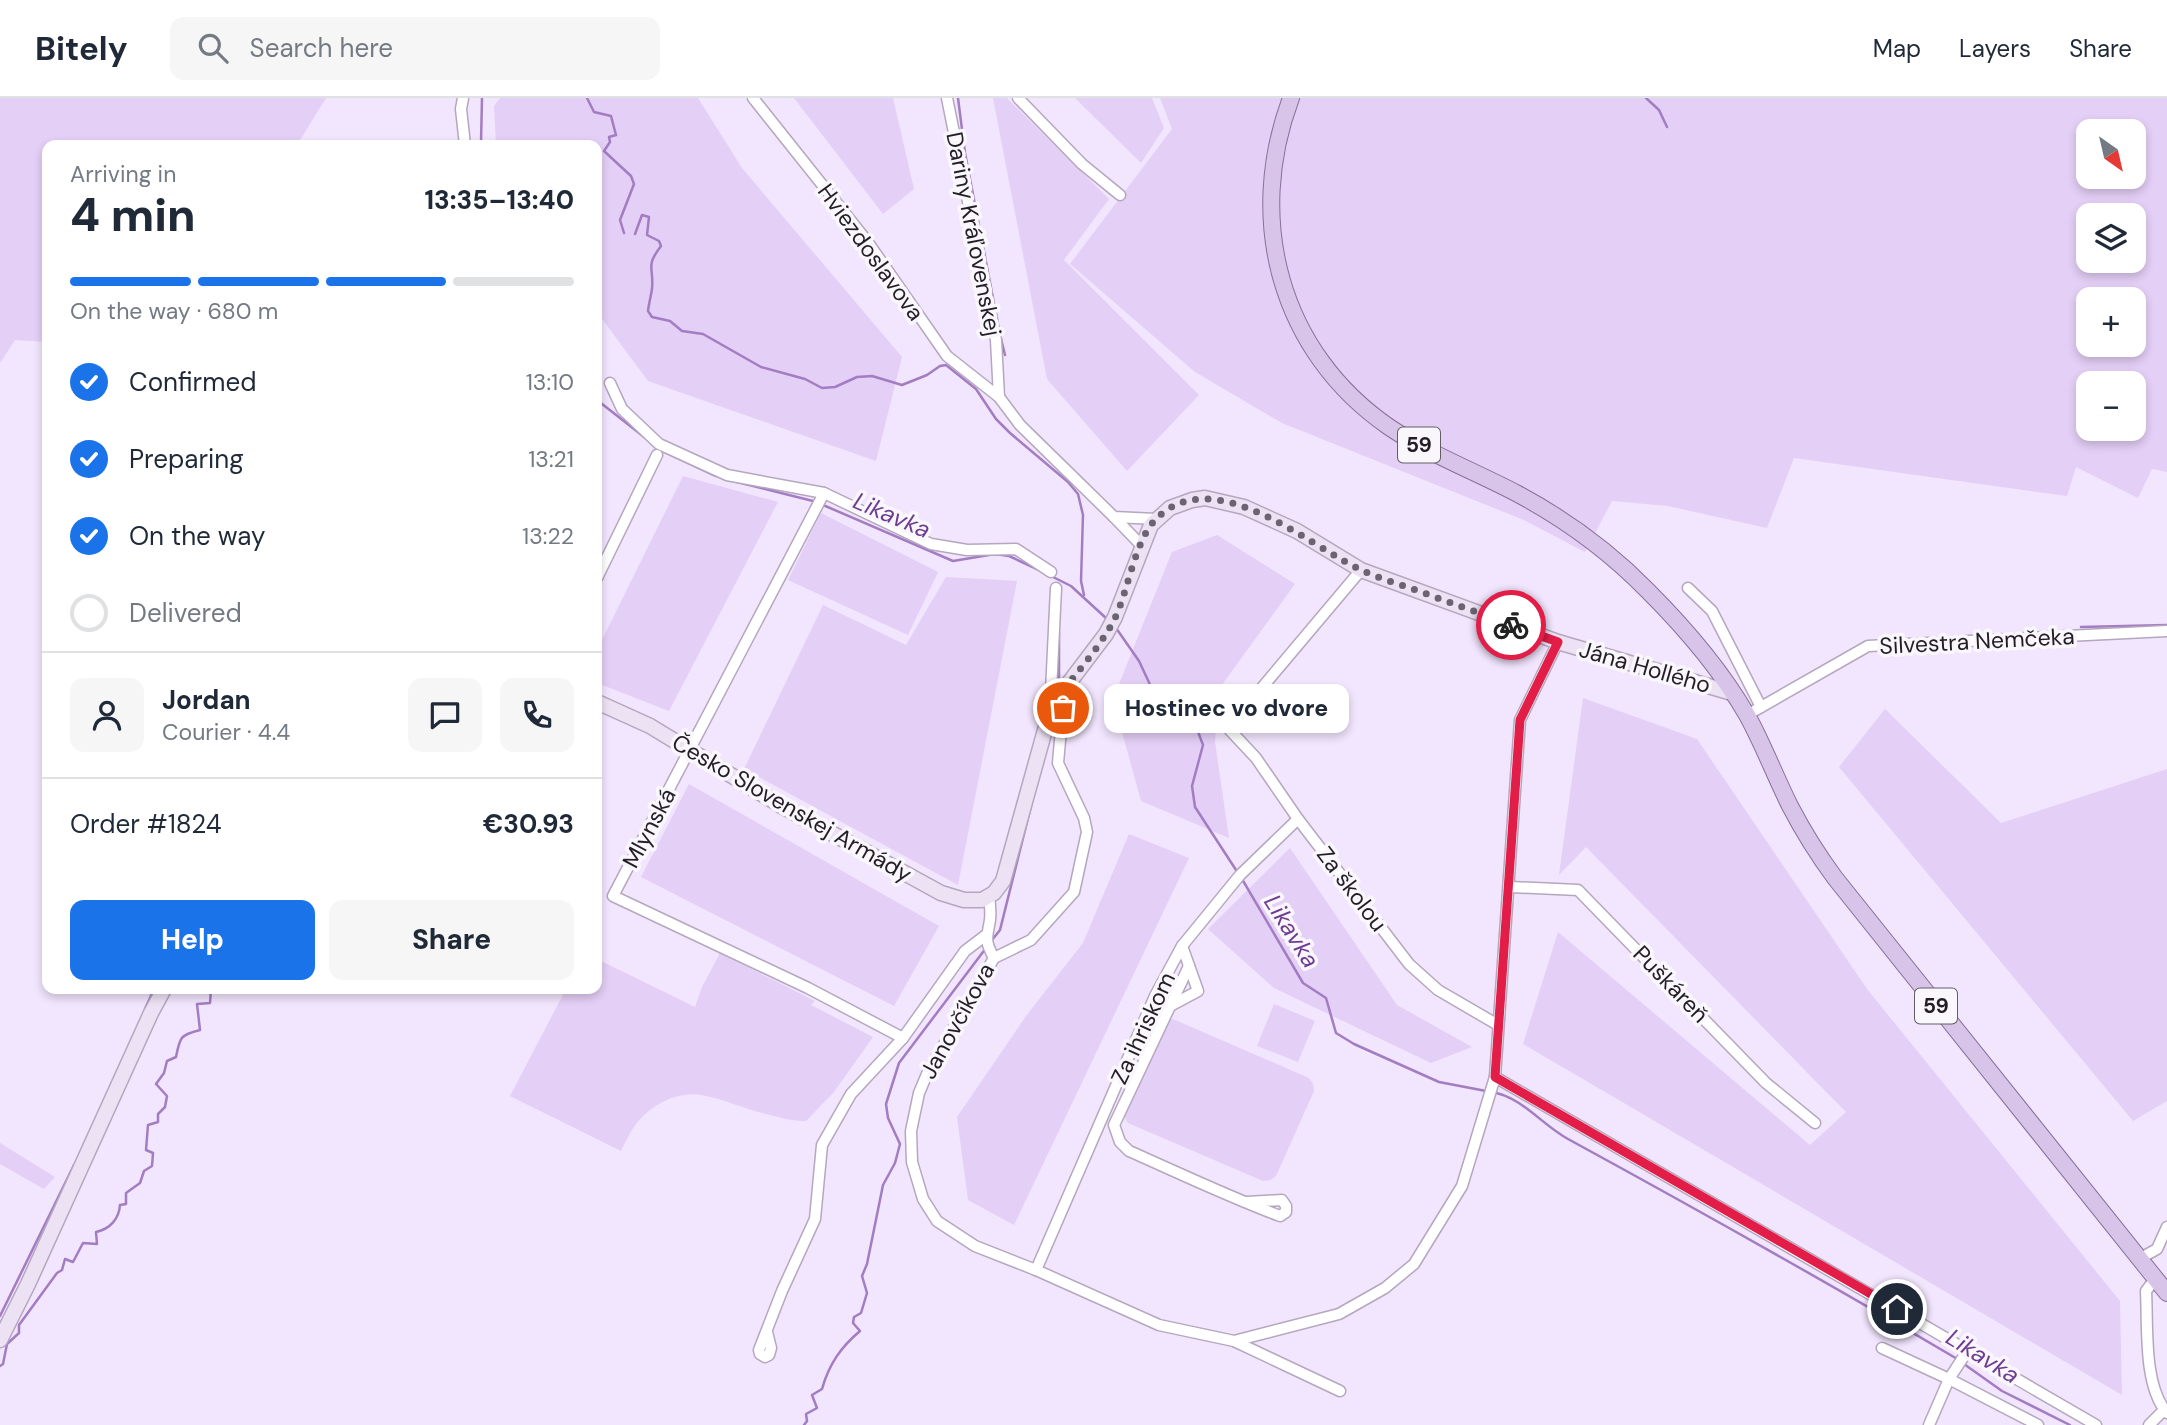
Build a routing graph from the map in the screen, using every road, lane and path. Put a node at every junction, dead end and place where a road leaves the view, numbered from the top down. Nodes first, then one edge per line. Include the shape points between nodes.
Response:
1 (753, 98) edge
2 (947, 98) edge
3 (1018, 98) edge
4 (1291, 98) edge
5 (462, 104) edge
6 (465, 140) edge
7 (1120, 195) dead end
8 (999, 370) junction
9 (977, 380) junction
10 (610, 383) dead end
11 (999, 397) junction
12 (657, 455) dead end
13 (821, 500) junction
14 (1114, 517) junction
15 (1156, 519) junction
16 (1141, 545) junction
17 (602, 568) edge
18 (1361, 570) junction
19 (1051, 572) dead end
20 (1056, 588) dead end
21 (1688, 588) dead end
22 (2167, 631) edge
23 (1558, 642) junction
24 (1732, 693) junction
25 (1056, 700) junction
26 (602, 704) edge
27 (1754, 711) junction
28 (690, 750) junction
29 (1298, 819) junction
30 (1510, 887) junction
31 (989, 897) junction
32 (986, 935) junction
33 (1182, 946) junction
34 (995, 958) junction
35 (1189, 965) junction
36 (161, 994) edge
37 (1170, 1006) junction
38 (1499, 1025) junction
39 (903, 1038) junction
40 (1495, 1077) junction
41 (1815, 1123) dead end
42 (1247, 1202) dead end
43 (2167, 1227) edge
44 (2139, 1259) junction
45 (1036, 1270) junction
46 (2155, 1279) junction
47 (2167, 1293) edge
48 (767, 1332) dead end
49 (0, 1340) edge
50 (1234, 1341) junction
51 (1882, 1348) dead end
52 (1968, 1350) junction
53 (1949, 1379) junction
54 (1340, 1391) dead end
55 (2166, 1411) edge
56 (1929, 1425) edge
57 (2038, 1425) edge
58 (2096, 1425) edge
59 (2149, 1425) edge

1 - 9 street, Hviezdoslavova via 867,241 947,356
2 - 8 street, Dariny Kráľovenskej
3 - 7 street
4 - 24 main road, 59 via 1274,169 1272,232 1285,295 1320,358 1358,401 1392,429 1554,514 1615,560 1685,631
5 - 6 street
8 - 9 street, Dariny Kráľovenskej
8 - 11 street, Dariny Kráľovenskej
9 - 11 street, Hviezdoslavova
10 - 13 street via 622,409 659,443 727,475
11 - 14 street via 1020,425
12 - 17 street
13 - 19 street via 931,544 967,550 1016,549
13 - 28 street, Mlynská
14 - 15 street
14 - 16 street
15 - 16 street, Janovčíkova
15 - 18 street, Jána Hollého via 1192,500 1227,502 1297,531
16 - 25 street, Janovčíkova via 1107,632
18 - 23 street, Jána Hollého
18 - 29 street, Za školou via 1228,728 1256,758
20 - 25 street via 1051,691
21 - 27 street via 1712,611
22 - 27 street, Silvestra Nemčeka via 1868,646
23 - 24 street, Jána Hollého
23 - 30 street via 1520,720
24 - 27 main road, 59
25 - 31 street, Janovčíkova via 1003,881
25 - 34 street via 1063,708 1058,763 1087,832 1074,892 1031,940
26 - 28 street, Česko Slovenskej Armády
27 - 44 main road, 59 via 1800,824 1835,878
28 - 31 street, Česko Slovenskej Armády via 941,893 973,901
28 - 39 street, Mlynská via 613,896
29 - 33 street, Za ihriskom via 1240,875
29 - 38 street, Za školou via 1417,973 1437,990
30 - 38 street
30 - 41 street, Puškáreň via 1578,890 1766,1083
31 - 32 street, Janovčíkova via 991,918
32 - 34 street, Janovčíkova
32 - 39 street via 965,951
33 - 35 street
33 - 45 street, Za ihriskom via 1155,996
34 - 45 street, Janovčíkova via 927,1073 911,1131 912,1162 927,1208 937,1221 975,1246
35 - 37 street
35 - 37 street via 1198,990
36 - 49 street
37 - 42 street via 1114,1125 1120,1142 1129,1151
38 - 40 street
39 - 48 street via 851,1094 822,1145 815,1219
40 - 50 street via 1462,1185 1414,1264 1385,1289 1339,1314
40 - 52 street
43 - 44 street via 2157,1248
44 - 46 main road, 59
45 - 50 street, Janovčíkova via 1159,1325
46 - 47 main road, 59
46 - 55 street via 2146,1291 2150,1368
50 - 54 street
51 - 53 street
52 - 53 street
52 - 58 street
53 - 56 street
53 - 57 street
55 - 59 street

